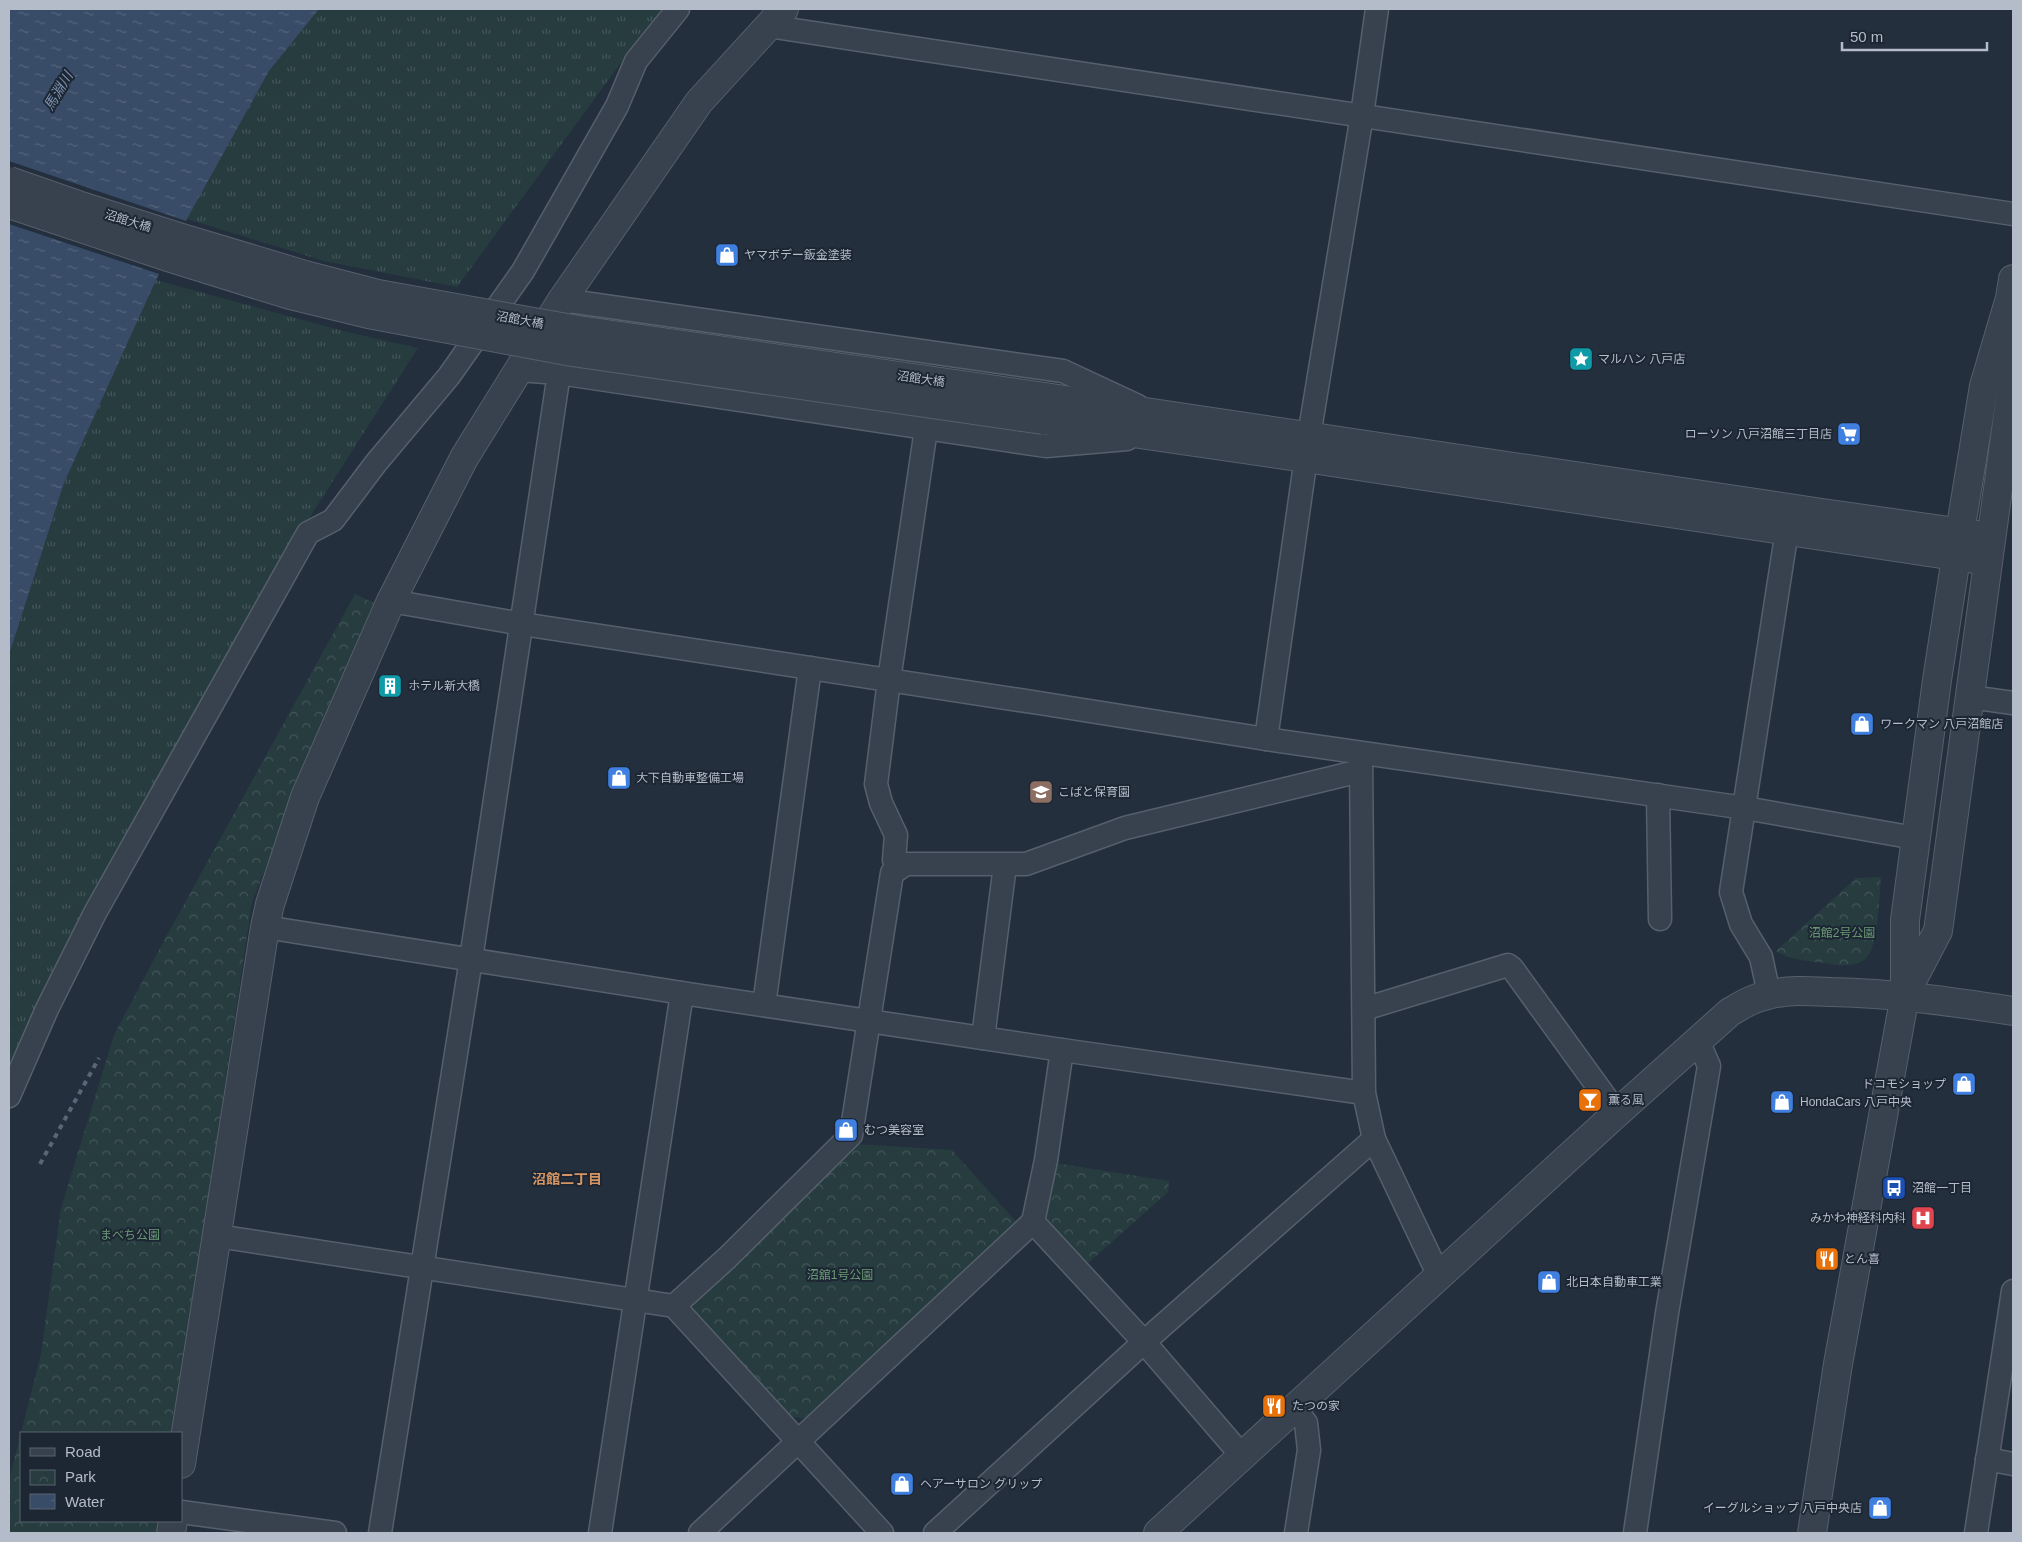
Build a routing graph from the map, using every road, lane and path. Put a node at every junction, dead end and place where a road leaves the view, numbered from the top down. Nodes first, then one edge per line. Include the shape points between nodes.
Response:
1 (678, 9) edge
2 (1377, 9) edge
3 (776, 17) edge
4 (1362, 115) junction
5 (9, 181) edge
6 (9, 204) edge
7 (2013, 214) edge
8 (2012, 288) edge
9 (562, 300) junction
10 (518, 370) junction
11 (559, 373) junction
12 (1044, 408) junction
13 (1155, 425) junction
14 (926, 429) junction
15 (1307, 447) junction
16 (1787, 530) junction
17 (1958, 544) junction
18 (1989, 549) junction
19 (391, 602) junction
20 (522, 624) junction
21 (810, 668) junction
22 (889, 680) junction
23 (1970, 697) junction
24 (2013, 703) edge
25 (1266, 740) junction
26 (1361, 762) junction
27 (1658, 795) junction
28 (1745, 808) junction
29 (1915, 838) junction
30 (1005, 864) junction
31 (898, 869) junction
32 (1660, 919) dead end
33 (265, 927) junction
34 (471, 959) junction
35 (682, 993) junction
36 (1769, 994) junction
37 (1904, 995) junction
38 (764, 1005) junction
39 (1364, 1009) junction
40 (2013, 1011) edge
41 (868, 1020) junction
42 (982, 1038) junction
43 (1698, 1041) junction
44 (1062, 1050) junction
45 (1364, 1093) junction
46 (9, 1096) edge
47 (1617, 1113) junction
48 (1374, 1138) junction
49 (1033, 1222) junction
50 (217, 1236) junction
51 (423, 1268) junction
52 (1440, 1276) junction
53 (2013, 1291) edge
54 (636, 1300) junction
55 (674, 1306) junction
56 (1144, 1342) junction
57 (1295, 1409) junction
58 (799, 1442) junction
59 (1243, 1457) junction
60 (182, 1458) edge
61 (1987, 1460) junction
62 (2013, 1464) edge
63 (182, 1512) edge
64 (335, 1533) edge
65 (380, 1533) edge
66 (600, 1533) edge
67 (700, 1533) edge
68 (882, 1533) edge
69 (935, 1533) edge
70 (1158, 1533) edge
71 (1296, 1533) edge
72 (1635, 1533) edge
73 (1812, 1533) edge
74 (1976, 1533) edge

1 - 46 street via 636,61 617,106 523,271 455,368 333,520 308,533 95,913
2 - 4 street
3 - 4 street via 1073,73
3 - 9 street via 699,102
4 - 7 street
4 - 15 street
5 - 12 street, 沼館大橋, bridge via 305,275 378,294
6 - 12 street, 沼館大橋, bridge via 281,292 368,314 572,352
8 - 17 street via 1984,386
8 - 18 street via 2010,393
9 - 10 street
9 - 13 street via 1063,371
10 - 11 street
10 - 19 street via 464,458
11 - 14 street
11 - 20 street
12 - 13 street
13 - 14 street via 1046,446
13 - 15 street
14 - 22 street
15 - 16 street
15 - 17 street via 1822,513
15 - 25 street
16 - 17 street
16 - 28 street
17 - 18 street
17 - 29 street
18 - 23 street
19 - 20 street
19 - 33 street via 305,797
20 - 21 street
20 - 34 street
21 - 22 street
21 - 38 street
22 - 25 street
22 - 31 street via 876,784 896,835 894,860
23 - 24 street
23 - 37 street via 1938,931
25 - 26 street
26 - 27 street
26 - 30 street via 1125,828 1026,864
26 - 39 street
27 - 28 street
27 - 32 street
28 - 29 street
28 - 36 street via 1731,892 1740,924 1760,957
29 - 37 street via 1904,930
30 - 31 street via 906,864
30 - 42 street
31 - 41 street via 892,873
33 - 34 street
33 - 50 street
34 - 35 street
34 - 51 street
35 - 38 street
35 - 54 street
36 - 37 street via 1803,991
36 - 43 street via 1749,1000 1730,1012
37 - 40 street
37 - 73 street via 1838,1364
38 - 41 street
39 - 45 street
39 - 47 street via 1508,965
41 - 42 street
41 - 55 street via 851,1135
42 - 44 street
43 - 47 street
43 - 72 street via 1709,1066 1667,1313
44 - 45 street
44 - 49 street via 1046,1160
45 - 48 street
47 - 52 street
48 - 52 street
48 - 56 street
49 - 56 street
49 - 58 street
50 - 51 street
50 - 60 street
51 - 54 street
51 - 65 street
52 - 57 street
53 - 61 street
54 - 55 street
54 - 66 street
55 - 58 street
56 - 59 street
56 - 69 street
57 - 59 street
57 - 71 street via 1306,1423 1309,1450
58 - 67 street
58 - 68 street
59 - 70 street
61 - 62 street
61 - 74 street
63 - 64 street

